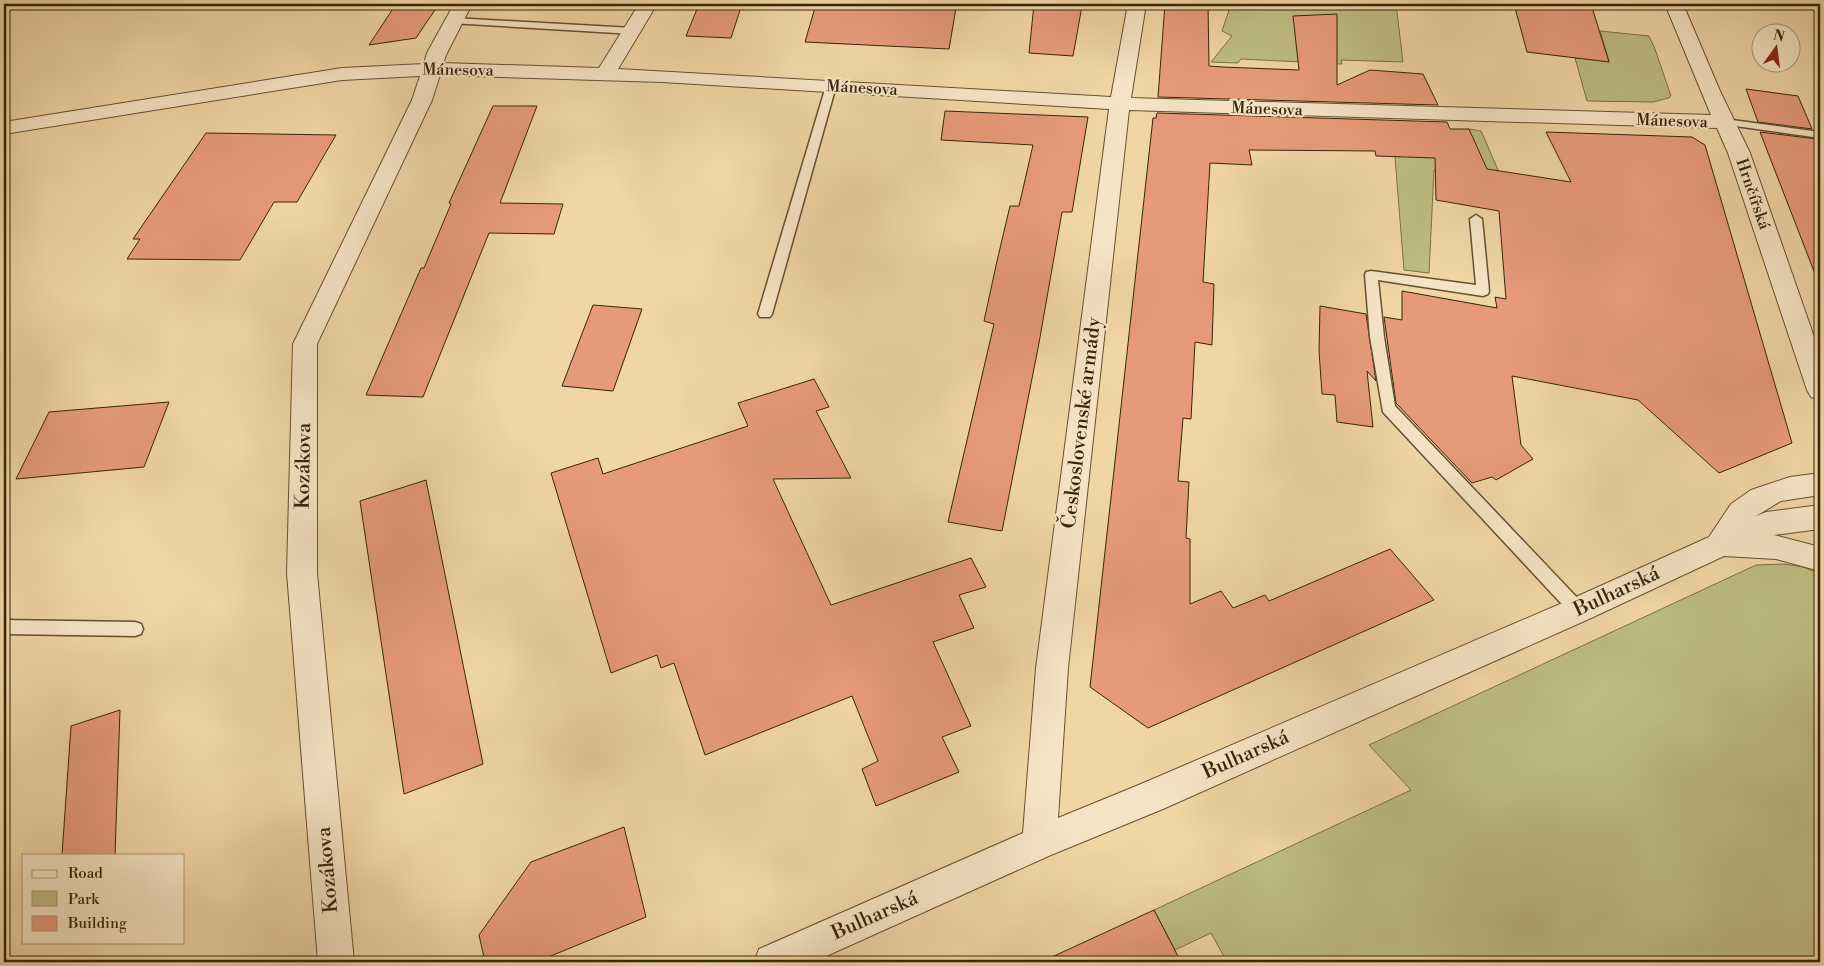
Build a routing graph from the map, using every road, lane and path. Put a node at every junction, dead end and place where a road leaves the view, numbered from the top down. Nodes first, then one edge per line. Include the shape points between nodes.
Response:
1 (463, 4) edge
2 (648, 4) edge
3 (1137, 4) edge
4 (1674, 4) edge
5 (454, 21) junction
6 (632, 31) junction
7 (433, 69) junction
8 (605, 74) junction
9 (831, 86) junction
10 (1120, 104) junction
11 (1725, 122) junction
12 (4, 128) edge
13 (1820, 135) edge
14 (1476, 219) dead end
15 (765, 314) dead end
16 (1820, 390) edge
17 (1820, 484) edge
18 (1820, 517) edge
19 (1719, 545) junction
20 (1820, 559) edge
21 (1578, 610) junction
22 (4, 627) edge
23 (135, 629) dead end
24 (1038, 843) junction
25 (336, 962) edge
26 (772, 962) edge

1 - 5 street, Kozákova
2 - 6 street
3 - 10 street, Československé armády
4 - 11 street, Hrnčířská
5 - 6 lane
5 - 7 street, Kozákova via 437,53
6 - 8 street
7 - 8 street, Mánesova
7 - 12 street, Mánesova via 342,74
7 - 25 street, Kozákova via 422,100 305,344 302,573
8 - 9 street, Mánesova
9 - 10 street, Mánesova
9 - 15 lane
10 - 11 street, Mánesova
10 - 24 street, Československé armády via 1052,668
11 - 13 lane
11 - 16 street, Hrnčířská via 1743,162
14 - 21 lane via 1483,291 1371,274 1388,408
17 - 19 street via 1769,494 1744,509
18 - 19 street, Bulharská via 1766,524
19 - 20 street, Bulharská via 1776,548
19 - 21 street, Bulharská
21 - 24 street, Bulharská via 1151,797
22 - 23 lane
24 - 26 street, Bulharská

